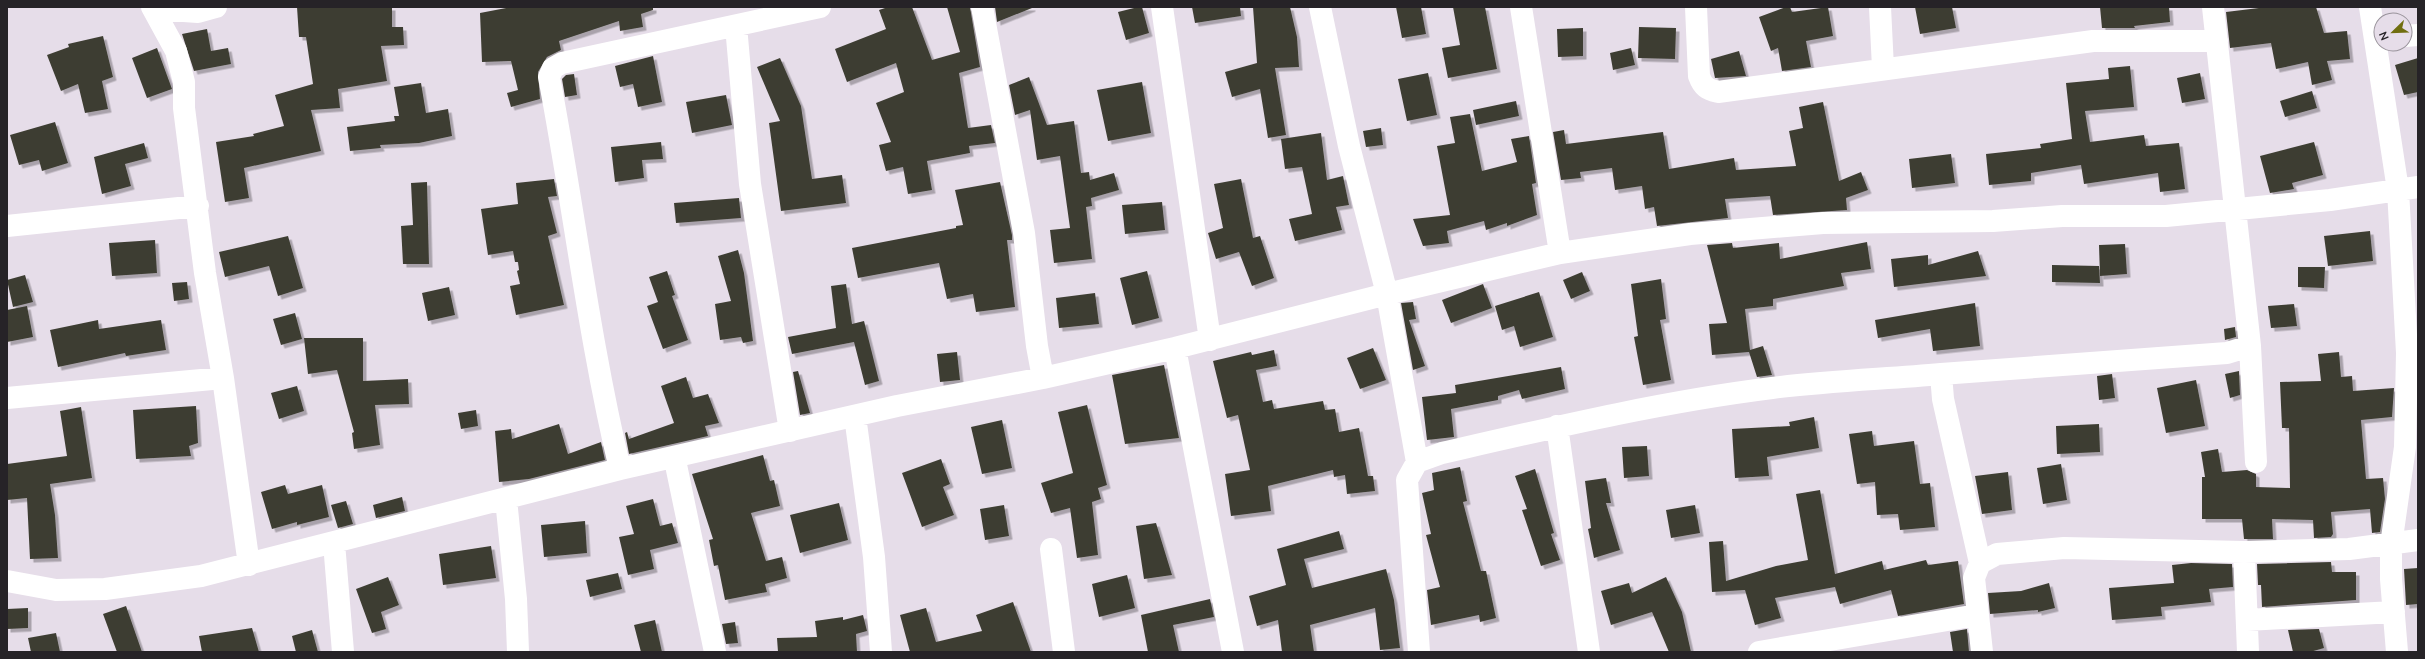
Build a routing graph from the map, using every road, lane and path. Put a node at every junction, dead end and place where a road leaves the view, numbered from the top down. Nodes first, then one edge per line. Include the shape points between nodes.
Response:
1 (216, 7) edge
2 (820, 7) edge
3 (982, 7) edge
4 (1162, 7) edge
5 (1320, 7) edge
6 (1521, 7) edge
7 (1696, 7) edge
8 (1880, 7) edge
9 (2214, 7) edge
10 (2370, 7) edge
11 (153, 8) edge
12 (2373, 21) edge
13 (736, 26) junction
14 (2217, 41) junction
15 (2380, 52) edge
16 (1883, 68) junction
17 (2408, 188) edge
18 (198, 206) junction
19 (2235, 209) junction
20 (7, 226) edge
21 (1560, 253) junction
22 (1387, 294) junction
23 (1210, 340) junction
24 (2250, 346) junction
25 (1175, 348) junction
26 (2412, 353) edge
27 (1941, 374) junction
28 (224, 378) junction
29 (1043, 378) junction
30 (7, 398) edge
31 (855, 416) junction
32 (1556, 426) junction
33 (790, 431) junction
34 (1417, 462) junction
35 (2256, 462) dead end
36 (676, 465) dead end
37 (620, 469) junction
38 (506, 499) junction
39 (2418, 540) edge
40 (334, 543) junction
41 (2391, 545) junction
42 (1051, 549) dead end
43 (2244, 552) junction
44 (1980, 563) junction
45 (249, 565) junction
46 (7, 581) edge
47 (2394, 612) junction
48 (1977, 615) junction
49 (2247, 620) junction
50 (343, 652) edge
51 (518, 652) edge
52 (715, 652) edge
53 (881, 652) edge
54 (1064, 652) edge
55 (1233, 652) edge
56 (1419, 652) edge
57 (1589, 652) edge
58 (1760, 652) edge
59 (1982, 652) edge
60 (2248, 652) edge
61 (2397, 652) edge

1 - 11 street via 198,12
2 - 13 street
3 - 29 street via 1024,233
4 - 23 street
5 - 22 street via 1349,146
6 - 21 street
7 - 16 street via 1699,76 1708,89 1718,92
8 - 16 street
9 - 14 street
10 - 12 street
11 - 18 street via 176,51 184,82 184,108
13 - 33 street via 750,184
13 - 37 street via 562,63 553,68 549,77 567,168 583,281
14 - 16 street via 2093,40
14 - 19 street
15 - 17 street
17 - 19 street via 2330,200
17 - 26 street
18 - 20 street
18 - 28 street via 205,273
19 - 21 street via 2166,216 2062,216 1993,221 1823,224 1690,234
19 - 24 street
21 - 22 street
22 - 23 street
22 - 34 street
23 - 25 street
24 - 27 street via 2227,353
24 - 35 street
25 - 29 street
25 - 55 street
26 - 41 street via 2405,447
27 - 32 street via 1772,388 1619,412
27 - 44 street via 1943,399
28 - 30 street
28 - 45 street
29 - 31 street
31 - 33 street
31 - 53 street via 874,557
32 - 34 street via 1442,453
32 - 57 street
33 - 37 street
34 - 56 street via 1407,480
36 - 52 street
37 - 38 street
38 - 40 street
38 - 51 street via 516,599
39 - 41 street
40 - 45 street
40 - 50 street
41 - 43 street
41 - 47 street via 2390,579
42 - 54 street
43 - 44 street via 2064,548 1997,554
43 - 49 street
44 - 48 street via 1974,578
45 - 46 street via 201,576 105,589 56,590
47 - 49 street
47 - 61 street
48 - 58 street
48 - 59 street
49 - 60 street

